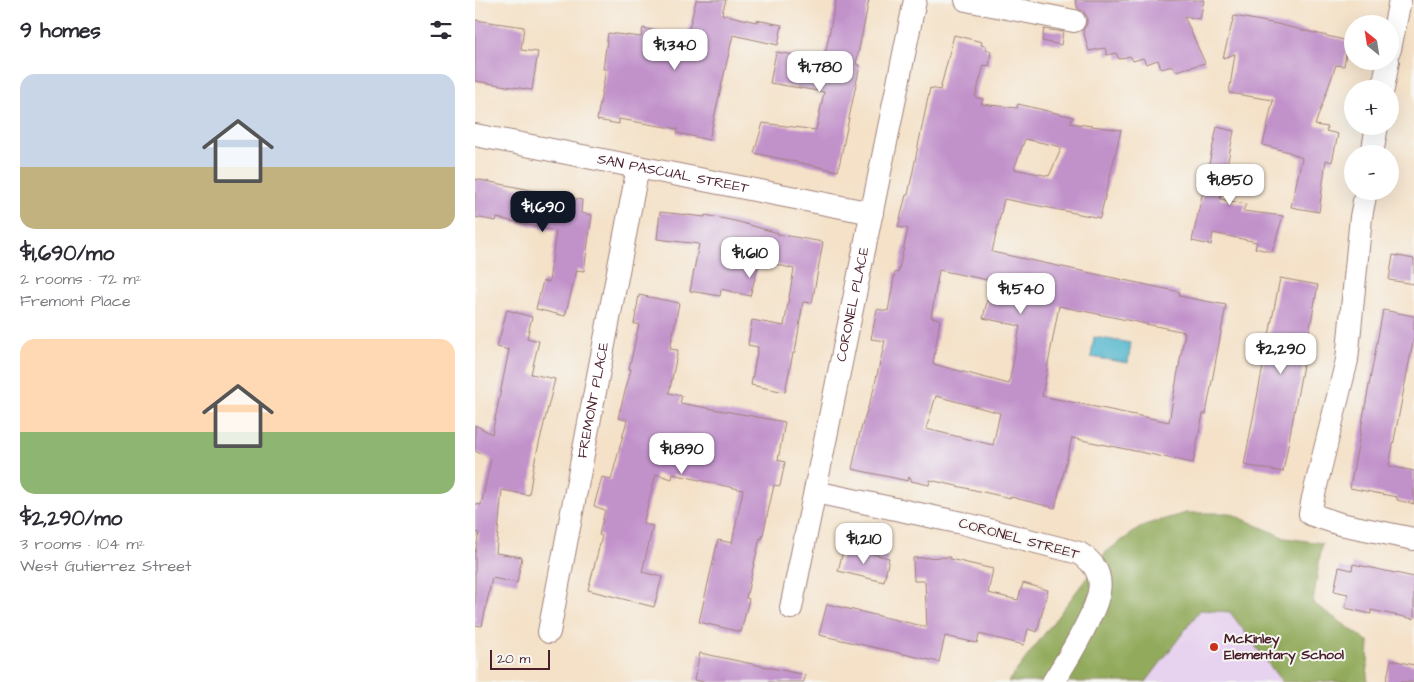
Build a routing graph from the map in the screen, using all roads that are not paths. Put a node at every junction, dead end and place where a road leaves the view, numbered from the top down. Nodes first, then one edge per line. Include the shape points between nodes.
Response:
1 (915, 0) edge
2 (966, 0) edge
3 (1400, 0) edge
4 (1397, 15) edge
5 (1074, 21) dead end
6 (475, 135) edge
7 (638, 167) junction
8 (1364, 200) edge
9 (872, 213) junction
10 (815, 492) junction
11 (1414, 539) edge
12 (791, 608) dead end
13 (549, 632) dead end
14 (1053, 682) edge

1 - 9 street, CORONEL PLACE
2 - 5 street
3 - 4 street
6 - 7 street, SAN PASCUAL STREET
7 - 9 street, SAN PASCUAL STREET
7 - 13 street, FREMONT PLACE
8 - 11 street via 1347,360 1310,514 1340,524
9 - 10 street, CORONEL PLACE
10 - 12 street, CORONEL PLACE
10 - 14 street, CORONEL STREET via 963,523 1088,558 1097,570 1098,602

